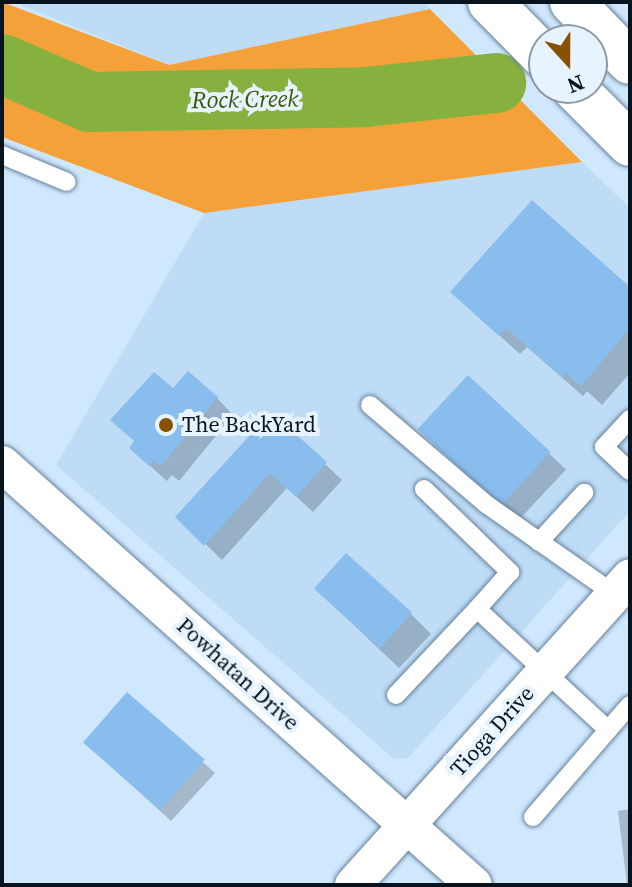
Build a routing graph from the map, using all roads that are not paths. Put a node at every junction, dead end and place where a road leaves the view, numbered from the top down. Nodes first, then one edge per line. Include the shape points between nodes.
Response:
1 (490, 2) edge
2 (572, 2) edge
3 (528, 41) edge
4 (630, 62) edge
5 (590, 104) edge
6 (630, 144) edge
7 (2, 155) edge
8 (67, 182) dead end
9 (370, 405) dead end
10 (630, 419) edge
11 (2, 464) edge
12 (630, 471) edge
13 (424, 489) dead end
14 (584, 493) dead end
15 (539, 542) junction
16 (622, 585) edge
17 (477, 609) junction
18 (544, 673) junction
19 (396, 695) dead end
20 (630, 705) edge
21 (608, 730) junction
22 (533, 817) dead end
23 (407, 825) junction
24 (353, 885) edge
25 (474, 885) edge

1 - 3 main road
2 - 4 main road
5 - 6 main road
7 - 8 lane
9 - 15 lane
10 - 12 lane via 604,447
11 - 23 street, Powhatan Drive
13 - 17 lane via 510,572
14 - 15 lane
15 - 16 lane
16 - 18 street, Tioga Drive
17 - 18 lane
17 - 19 lane
18 - 21 lane
18 - 23 street, Tioga Drive
20 - 21 lane
21 - 22 lane
23 - 24 street, Tioga Drive
23 - 25 street, Powhatan Drive

